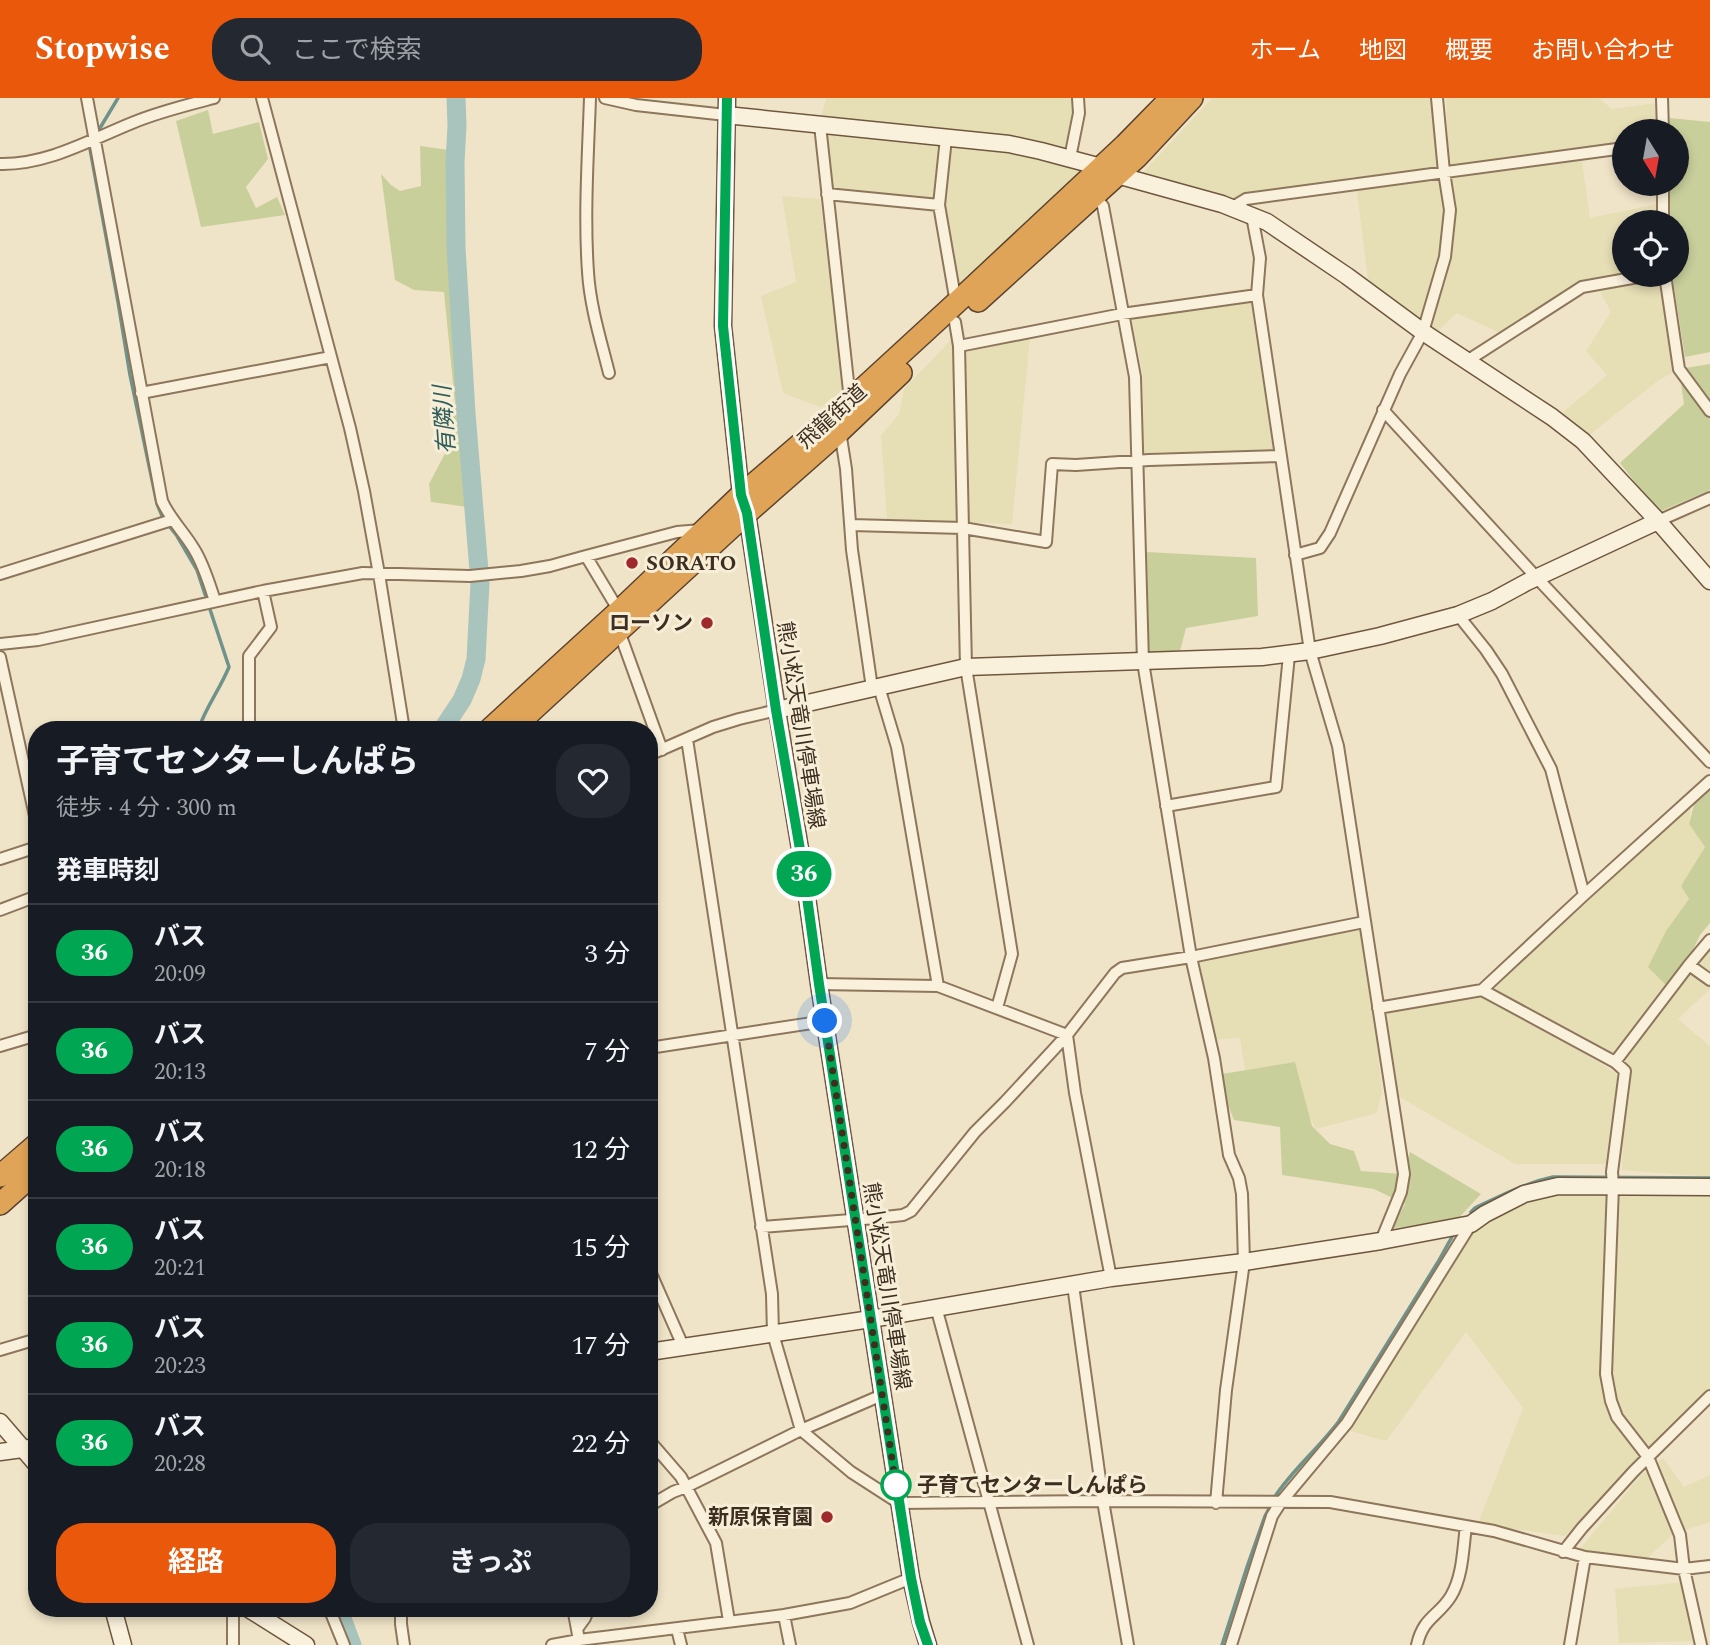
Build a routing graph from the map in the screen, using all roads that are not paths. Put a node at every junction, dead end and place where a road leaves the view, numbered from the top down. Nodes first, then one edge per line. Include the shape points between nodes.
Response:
1 (87, 98) edge
2 (214, 98) edge
3 (262, 98) edge
4 (590, 98) edge
5 (605, 98) edge
6 (1171, 98) edge
7 (1192, 98) edge
8 (1437, 98) edge
9 (1662, 98) edge
10 (1079, 101) edge
11 (657, 103) edge
12 (726, 106) edge
13 (1662, 119) edge
14 (820, 125) junction
15 (946, 138) junction
16 (94, 139) junction
17 (1612, 150) edge
18 (1070, 158) junction
19 (0, 164) edge
20 (1109, 171) junction
21 (1444, 172) junction
22 (827, 194) junction
23 (1095, 196) junction
24 (939, 205) junction
25 (1231, 208) junction
26 (1252, 216) junction
27 (1612, 282) edge
28 (1667, 287) edge
29 (1257, 295) junction
30 (956, 313) junction
31 (1122, 314) junction
32 (1423, 332) junction
33 (960, 346) junction
34 (331, 357) junction
35 (1467, 361) junction
36 (609, 373) dead end
37 (141, 394) junction
38 (850, 400) junction
39 (1384, 410) junction
40 (1710, 411) edge
41 (840, 431) junction
42 (1281, 456) junction
43 (1137, 461) junction
44 (1710, 498) edge
45 (744, 504) junction
46 (172, 520) junction
47 (1658, 521) junction
48 (850, 525) junction
49 (963, 528) junction
50 (704, 530) junction
51 (1295, 555) junction
52 (586, 556) junction
53 (0, 574) edge
54 (379, 574) junction
55 (1538, 578) junction
56 (1710, 581) edge
57 (263, 591) junction
58 (215, 602) junction
59 (1458, 615) junction
60 (619, 621) junction
61 (0, 644) edge
62 (1310, 651) junction
63 (1289, 655) junction
64 (0, 657) edge
65 (1143, 662) junction
66 (966, 667) junction
67 (876, 687) junction
68 (776, 710) junction
69 (249, 721) edge
70 (403, 721) edge
71 (500, 721) edge
72 (519, 721) edge
73 (652, 721) edge
74 (658, 738) edge
75 (687, 739) junction
76 (662, 750) junction
77 (658, 752) edge
78 (1710, 762) edge
79 (1710, 781) edge
80 (28, 784) edge
81 (1166, 806) junction
82 (28, 850) edge
83 (0, 859) edge
84 (1584, 895) junction
85 (28, 899) edge
86 (0, 910) edge
87 (1364, 922) junction
88 (1710, 940) edge
89 (1191, 957) junction
90 (1689, 965) junction
91 (1710, 980) edge
92 (819, 984) junction
93 (937, 986) junction
94 (1482, 990) junction
95 (997, 1008) junction
96 (1378, 1008) junction
97 (825, 1021) junction
98 (732, 1035) junction
99 (1067, 1035) junction
100 (28, 1038) edge
101 (0, 1046) edge
102 (658, 1047) edge
103 (1615, 1062) junction
104 (28, 1152) edge
105 (0, 1177) edge
106 (28, 1179) edge
107 (1612, 1180) junction
108 (1710, 1187) edge
109 (0, 1203) edge
110 (856, 1220) junction
111 (1471, 1224) junction
112 (761, 1227) junction
113 (1381, 1241) junction
114 (1244, 1262) junction
115 (1111, 1278) junction
116 (1073, 1285) junction
117 (658, 1289) edge
118 (936, 1307) junction
119 (871, 1318) junction
120 (773, 1334) junction
121 (28, 1342) edge
122 (683, 1346) junction
123 (0, 1350) edge
124 (658, 1350) edge
125 (882, 1395) junction
126 (1710, 1396) edge
127 (0, 1422) edge
128 (801, 1430) junction
129 (28, 1447) edge
130 (28, 1448) edge
131 (658, 1450) edge
132 (0, 1452) edge
133 (1648, 1457) junction
134 (687, 1488) junction
135 (658, 1501) edge
136 (1103, 1501) junction
137 (1275, 1502) junction
138 (899, 1503) junction
139 (989, 1503) junction
140 (1216, 1503) junction
141 (1466, 1525) junction
142 (1563, 1552) junction
143 (1584, 1557) junction
144 (1710, 1566) edge
145 (1684, 1569) junction
146 (911, 1578) junction
147 (784, 1615) junction
148 (115, 1617) edge
149 (233, 1617) edge
150 (261, 1617) edge
151 (333, 1617) edge
152 (401, 1617) edge
153 (575, 1617) edge
154 (585, 1617) edge
155 (729, 1621) junction
156 (677, 1629) junction
157 (578, 1634) junction
158 (123, 1645) edge
159 (233, 1645) edge
160 (306, 1645) edge
161 (344, 1645) edge
162 (404, 1645) edge
163 (552, 1645) edge
164 (681, 1645) edge
165 (790, 1645) edge
166 (928, 1645) edge
167 (1028, 1645) edge
168 (1128, 1645) edge
169 (1231, 1645) edge
170 (1417, 1645) edge
171 (1570, 1645) edge
172 (1701, 1645) edge

1 - 16 street
2 - 16 street via 135,121
3 - 34 street
4 - 36 street via 588,274
5 - 11 street via 636,105
6 - 20 highway, 飛龍街道
7 - 20 highway, 飛龍街道
8 - 21 street
9 - 13 street
10 - 18 street
11 - 12 street
12 - 14 street
12 - 45 street, 熊小松天竜川停車場線 via 723,326
14 - 15 street
14 - 22 street
15 - 18 street
15 - 24 street
16 - 19 street via 46,159
16 - 37 street
17 - 21 street
18 - 20 street
20 - 23 highway, 飛龍街道
20 - 25 street
20 - 30 highway, 飛龍街道
21 - 25 street via 1246,199
21 - 32 street via 1450,211 1447,249
22 - 24 street
22 - 38 street
23 - 30 highway, 飛龍街道
23 - 31 street via 1103,206
24 - 30 street
25 - 26 street
26 - 29 street via 1260,258
26 - 32 street via 1347,276
27 - 35 street via 1582,287
28 - 40 street via 1679,369
29 - 31 street
29 - 42 street
30 - 33 street
30 - 38 highway, 飛龍街道
30 - 41 highway, 飛龍街道
31 - 33 street
31 - 43 street via 1135,377
32 - 35 street
32 - 39 street
33 - 49 street
34 - 37 street
34 - 54 street
35 - 47 street via 1583,441
37 - 46 street via 162,502
38 - 45 highway, 飛龍街道
39 - 51 street via 1330,533 1320,548
39 - 55 street
41 - 45 highway, 飛龍街道
41 - 48 street
42 - 43 street
42 - 51 street
43 - 49 street via 1052,464 1046,542
43 - 65 street
44 - 47 street
45 - 50 highway, 飛龍街道
45 - 60 highway, 飛龍街道
45 - 68 street, 熊小松天竜川停車場線
46 - 53 street
46 - 58 street via 200,560
47 - 55 street
47 - 56 street
48 - 49 street
48 - 67 street
49 - 66 street
50 - 52 street via 677,532
50 - 60 highway, 飛龍街道
51 - 62 street
52 - 54 street via 550,566 470,576
52 - 60 street
54 - 57 street
54 - 70 street
55 - 59 street
55 - 78 street
57 - 58 street
57 - 69 street via 271,627 249,656
58 - 61 street
59 - 62 street
59 - 84 street via 1502,674 1551,769
60 - 71 highway, 飛龍街道
60 - 72 highway, 飛龍街道
60 - 73 street
62 - 63 street
62 - 87 street via 1338,746
63 - 65 street
63 - 81 street via 1276,787
64 - 80 street
65 - 66 street
65 - 81 street
66 - 67 street
66 - 95 street via 1012,954
67 - 68 street
67 - 93 street via 897,747
68 - 75 street
68 - 92 street, 熊小松天竜川停車場線
74 - 76 street
75 - 76 street
75 - 98 street
76 - 77 street
79 - 84 street
81 - 89 street
82 - 83 street
84 - 94 street
85 - 86 street
87 - 89 street
87 - 96 street
88 - 90 street
89 - 99 street via 1122,968
89 - 114 street via 1214,1058 1229,1155 1242,1194
90 - 91 street
90 - 103 street
92 - 93 street
92 - 97 street, 熊小松天竜川停車場線
93 - 95 street
94 - 96 street
94 - 103 street
95 - 99 street
96 - 113 street via 1404,1174
97 - 98 street
97 - 110 street, 熊小松天竜川停車場線
98 - 102 street
98 - 112 street
99 - 110 street via 975,1132 911,1212
99 - 115 street
100 - 101 street
103 - 107 street via 1625,1071
104 - 105 highway
106 - 109 highway
107 - 108 street
107 - 111 street via 1524,1194
107 - 133 street via 1606,1374 1617,1417
110 - 112 street
110 - 119 street, 熊小松天竜川停車場線
111 - 113 street
111 - 137 street via 1348,1423
112 - 120 street
113 - 114 street
114 - 115 street
114 - 140 street
115 - 116 street
116 - 118 street
116 - 136 street
117 - 122 street
118 - 119 street
118 - 139 street
119 - 120 street
119 - 125 street, 熊小松天竜川停車場線
120 - 122 street
120 - 128 street
121 - 123 street
122 - 124 street
125 - 128 street
125 - 138 street, 熊小松天竜川停車場線
126 - 133 street
127 - 129 street
128 - 134 street
128 - 138 street via 851,1472
130 - 132 street
131 - 134 street
133 - 142 street
133 - 145 street via 1679,1535
134 - 135 street
134 - 155 street via 716,1543
136 - 139 street
136 - 140 street
136 - 168 street
137 - 140 street
137 - 141 street via 1330,1502
137 - 169 street
138 - 139 street
138 - 146 street, 熊小松天竜川停車場線
139 - 167 street
141 - 142 street
141 - 170 street via 1451,1596 1425,1624
142 - 143 street
143 - 145 street
143 - 171 street
144 - 145 street
145 - 172 street
146 - 147 street via 850,1603
146 - 166 street, 熊小松天竜川停車場線
147 - 155 street
147 - 165 street
148 - 158 street
149 - 159 street
150 - 160 street
151 - 161 street
152 - 162 street
153 - 157 street
154 - 157 street
155 - 156 street
156 - 157 street
156 - 164 street
157 - 163 street

